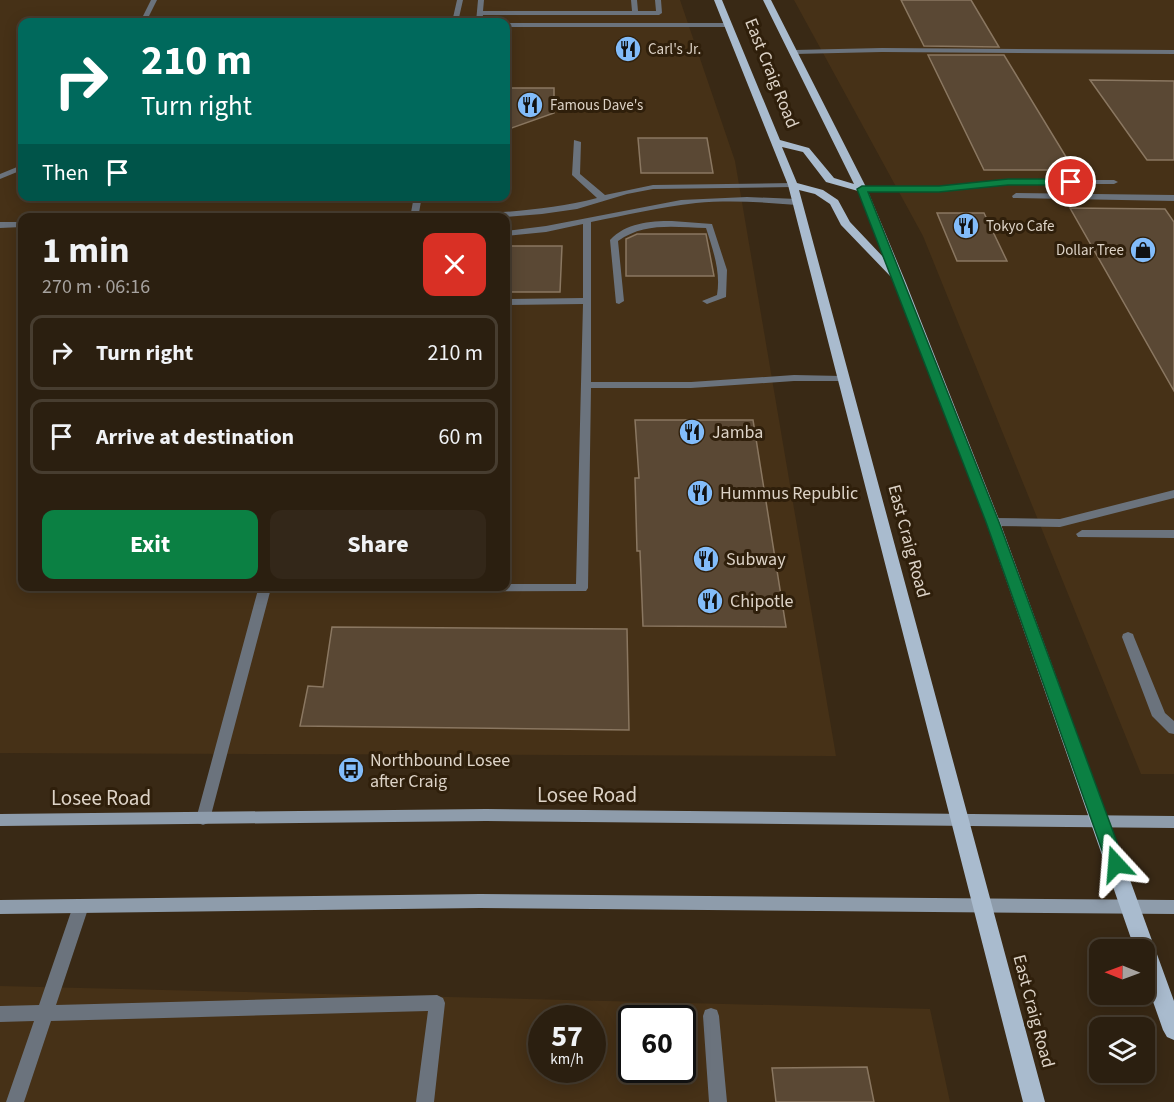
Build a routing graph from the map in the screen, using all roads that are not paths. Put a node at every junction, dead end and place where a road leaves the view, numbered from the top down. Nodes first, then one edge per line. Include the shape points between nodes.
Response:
1 (154, 0) edge
2 (460, 0) edge
3 (481, 0) edge
4 (634, 0) edge
5 (658, 0) edge
6 (718, 0) edge
7 (767, 0) edge
8 (611, 5) dead end
9 (481, 13) junction
10 (609, 14) junction
11 (635, 14) junction
12 (145, 18) edge
13 (456, 18) edge
14 (480, 18) edge
15 (510, 25) edge
16 (729, 25) junction
17 (794, 52) junction
18 (1174, 52) edge
19 (776, 141) junction
20 (577, 142) dead end
21 (18, 169) edge
22 (0, 177) edge
23 (1114, 182) dead end
24 (793, 185) junction
25 (862, 189) junction
26 (1016, 196) dead end
27 (603, 198) junction
28 (1174, 198) edge
29 (797, 202) junction
30 (510, 214) edge
31 (587, 222) junction
32 (0, 225) edge
33 (18, 225) edge
34 (510, 233) edge
35 (900, 283) junction
36 (588, 301) junction
37 (619, 301) dead end
38 (707, 301) dead end
39 (510, 302) edge
40 (842, 379) junction
41 (586, 386) junction
42 (1174, 494) edge
43 (993, 522) junction
44 (1082, 534) dead end
45 (1174, 534) edge
46 (510, 588) edge
47 (264, 591) edge
48 (1128, 637) dead end
49 (1174, 729) edge
50 (203, 819) junction
51 (960, 819) junction
52 (0, 820) edge
53 (1102, 822) junction
54 (1174, 822) edge
55 (81, 906) junction
56 (983, 906) junction
57 (0, 907) edge
58 (1131, 907) junction
59 (1174, 907) edge
60 (43, 1013) junction
61 (0, 1014) edge
62 (711, 1016) dead end
63 (1174, 1029) edge
64 (15, 1102) edge
65 (425, 1102) edge
66 (718, 1102) edge
67 (1034, 1102) edge

1 - 12 lane
2 - 13 lane
3 - 9 lane
4 - 11 lane
5 - 11 lane via 659,14
6 - 16 main road, East Craig Road
7 - 17 main road, East Craig Road
8 - 10 lane
9 - 10 lane via 592,10
9 - 14 lane
10 - 11 lane
15 - 16 lane
16 - 19 main road, East Craig Road
17 - 18 lane
17 - 25 main road, East Craig Road
19 - 24 main road, East Craig Road
19 - 25 main road via 806,150 830,180
20 - 27 lane via 576,175
21 - 22 lane
23 - 25 lane
24 - 27 lane via 653,187
24 - 29 main road, East Craig Road
24 - 35 main road via 819,192 834,202 845,223
25 - 35 main road, East Craig Road
26 - 28 lane
27 - 30 lane via 577,206
29 - 31 lane via 712,200 665,204
29 - 40 main road, East Craig Road
31 - 34 lane
31 - 36 lane
32 - 33 lane
35 - 43 main road, East Craig Road
36 - 39 lane
36 - 41 lane
37 - 38 lane via 614,240 637,226 672,225 709,226 720,254 723,288 721,297
40 - 41 lane
40 - 51 main road, East Craig Road
41 - 46 lane via 582,588
42 - 43 lane via 1060,523
43 - 53 main road, East Craig Road
44 - 45 lane
47 - 50 lane
48 - 49 lane via 1159,716
50 - 51 main road, Losee Road via 497,815
50 - 52 main road, Losee Road
51 - 53 main road, Losee Road
51 - 56 main road, East Craig Road
53 - 54 main road, Losee Road
53 - 58 main road, East Craig Road
55 - 56 main road via 480,901
55 - 57 main road
55 - 60 lane
56 - 58 main road
56 - 67 main road, East Craig Road
58 - 59 main road
58 - 63 main road, East Craig Road
60 - 61 lane
60 - 64 lane
60 - 65 lane via 437,1003
62 - 66 lane

